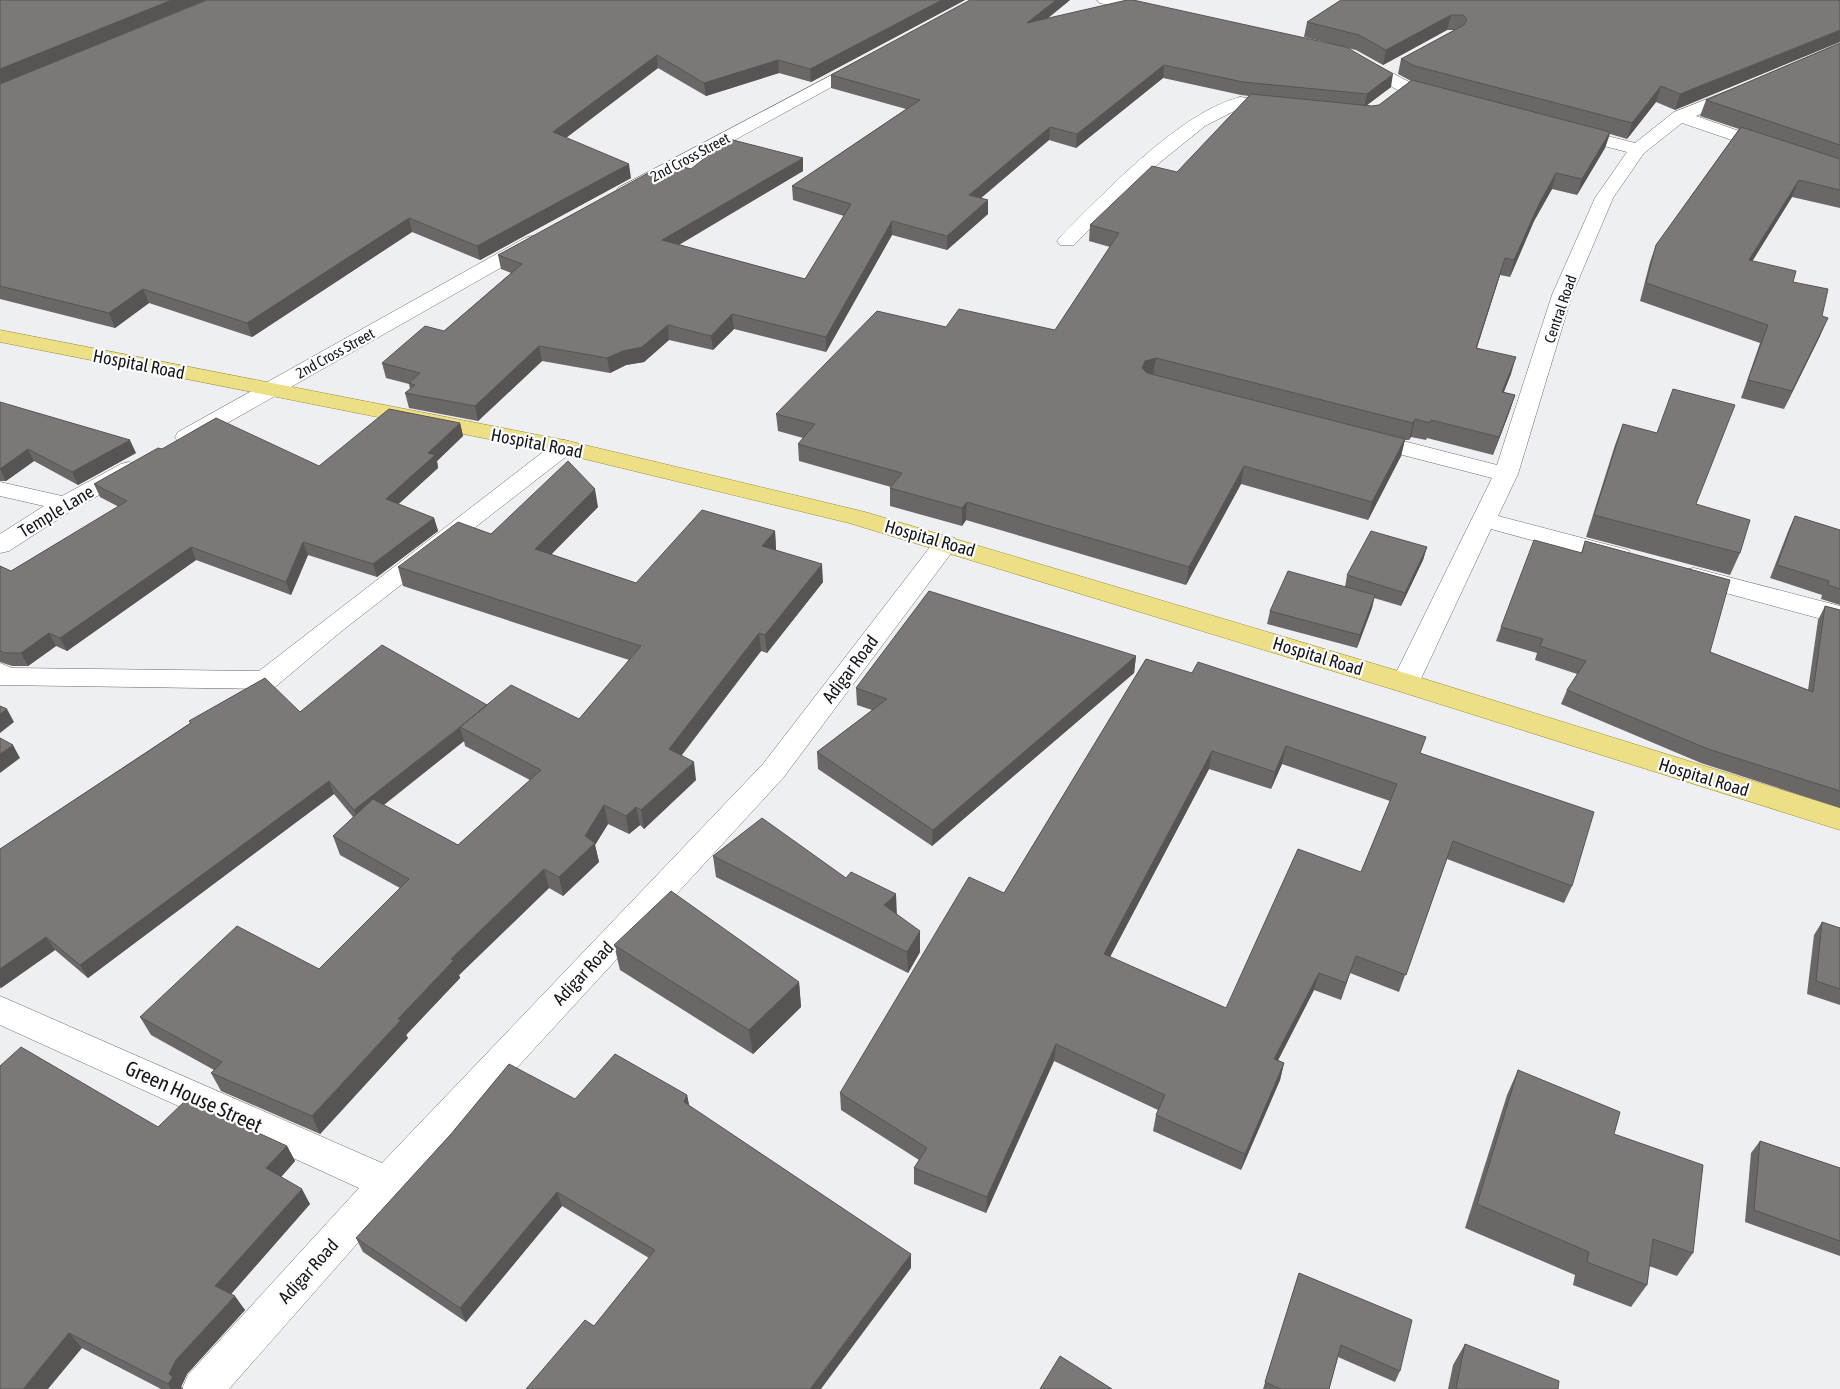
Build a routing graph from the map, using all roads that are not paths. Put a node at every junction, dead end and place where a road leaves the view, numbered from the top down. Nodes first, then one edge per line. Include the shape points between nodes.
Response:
1 (1105, 0) edge
2 (1169, 13) edge
3 (1341, 53) edge
4 (879, 55) edge
5 (1398, 65) edge
6 (1382, 74) junction
7 (1760, 82) edge
8 (1405, 87) junction
9 (1390, 98) edge
10 (1451, 99) edge
11 (1302, 109) edge
12 (1680, 116) junction
13 (1554, 127) edge
14 (1638, 150) junction
15 (1840, 172) edge
16 (605, 202) edge
17 (550, 232) edge
18 (1067, 241) dead end
19 (0, 336) edge
20 (270, 390) junction
21 (1344, 433) edge
22 (564, 448) junction
23 (1506, 474) junction
24 (0, 488) edge
25 (65, 504) junction
26 (1486, 520) junction
27 (946, 543) junction
28 (0, 545) edge
29 (1637, 560) edge
30 (1675, 571) edge
31 (1840, 615) edge
32 (0, 672) edge
33 (1405, 683) junction
34 (1840, 819) edge
35 (0, 1010) edge
36 (387, 1183) junction
37 (202, 1389) edge

1 - 2 street
3 - 6 street
4 - 16 street, 2nd Cross Street
5 - 6 street
6 - 8 street
7 - 12 street, Central Road
8 - 9 street
8 - 10 street
11 - 18 street via 1240,102 1199,122 1131,177
12 - 14 street, Central Road
12 - 15 street
13 - 14 street
14 - 23 street, Central Road via 1604,198 1562,295
17 - 20 street, 2nd Cross Street
19 - 20 main road, Hospital Road
20 - 22 main road, Hospital Road
20 - 25 street, Temple Lane
21 - 23 street
22 - 27 main road, Hospital Road via 856,517
22 - 32 street via 265,680 6,676
23 - 26 street, Central Road
24 - 25 street
25 - 28 street, Temple Lane
26 - 29 street
26 - 33 street, Central Road
27 - 33 main road, Hospital Road
27 - 36 street, Adigar Road via 773,771
30 - 31 street
33 - 34 main road, Hospital Road
35 - 36 street, Green House Street
36 - 37 street, Adigar Road

